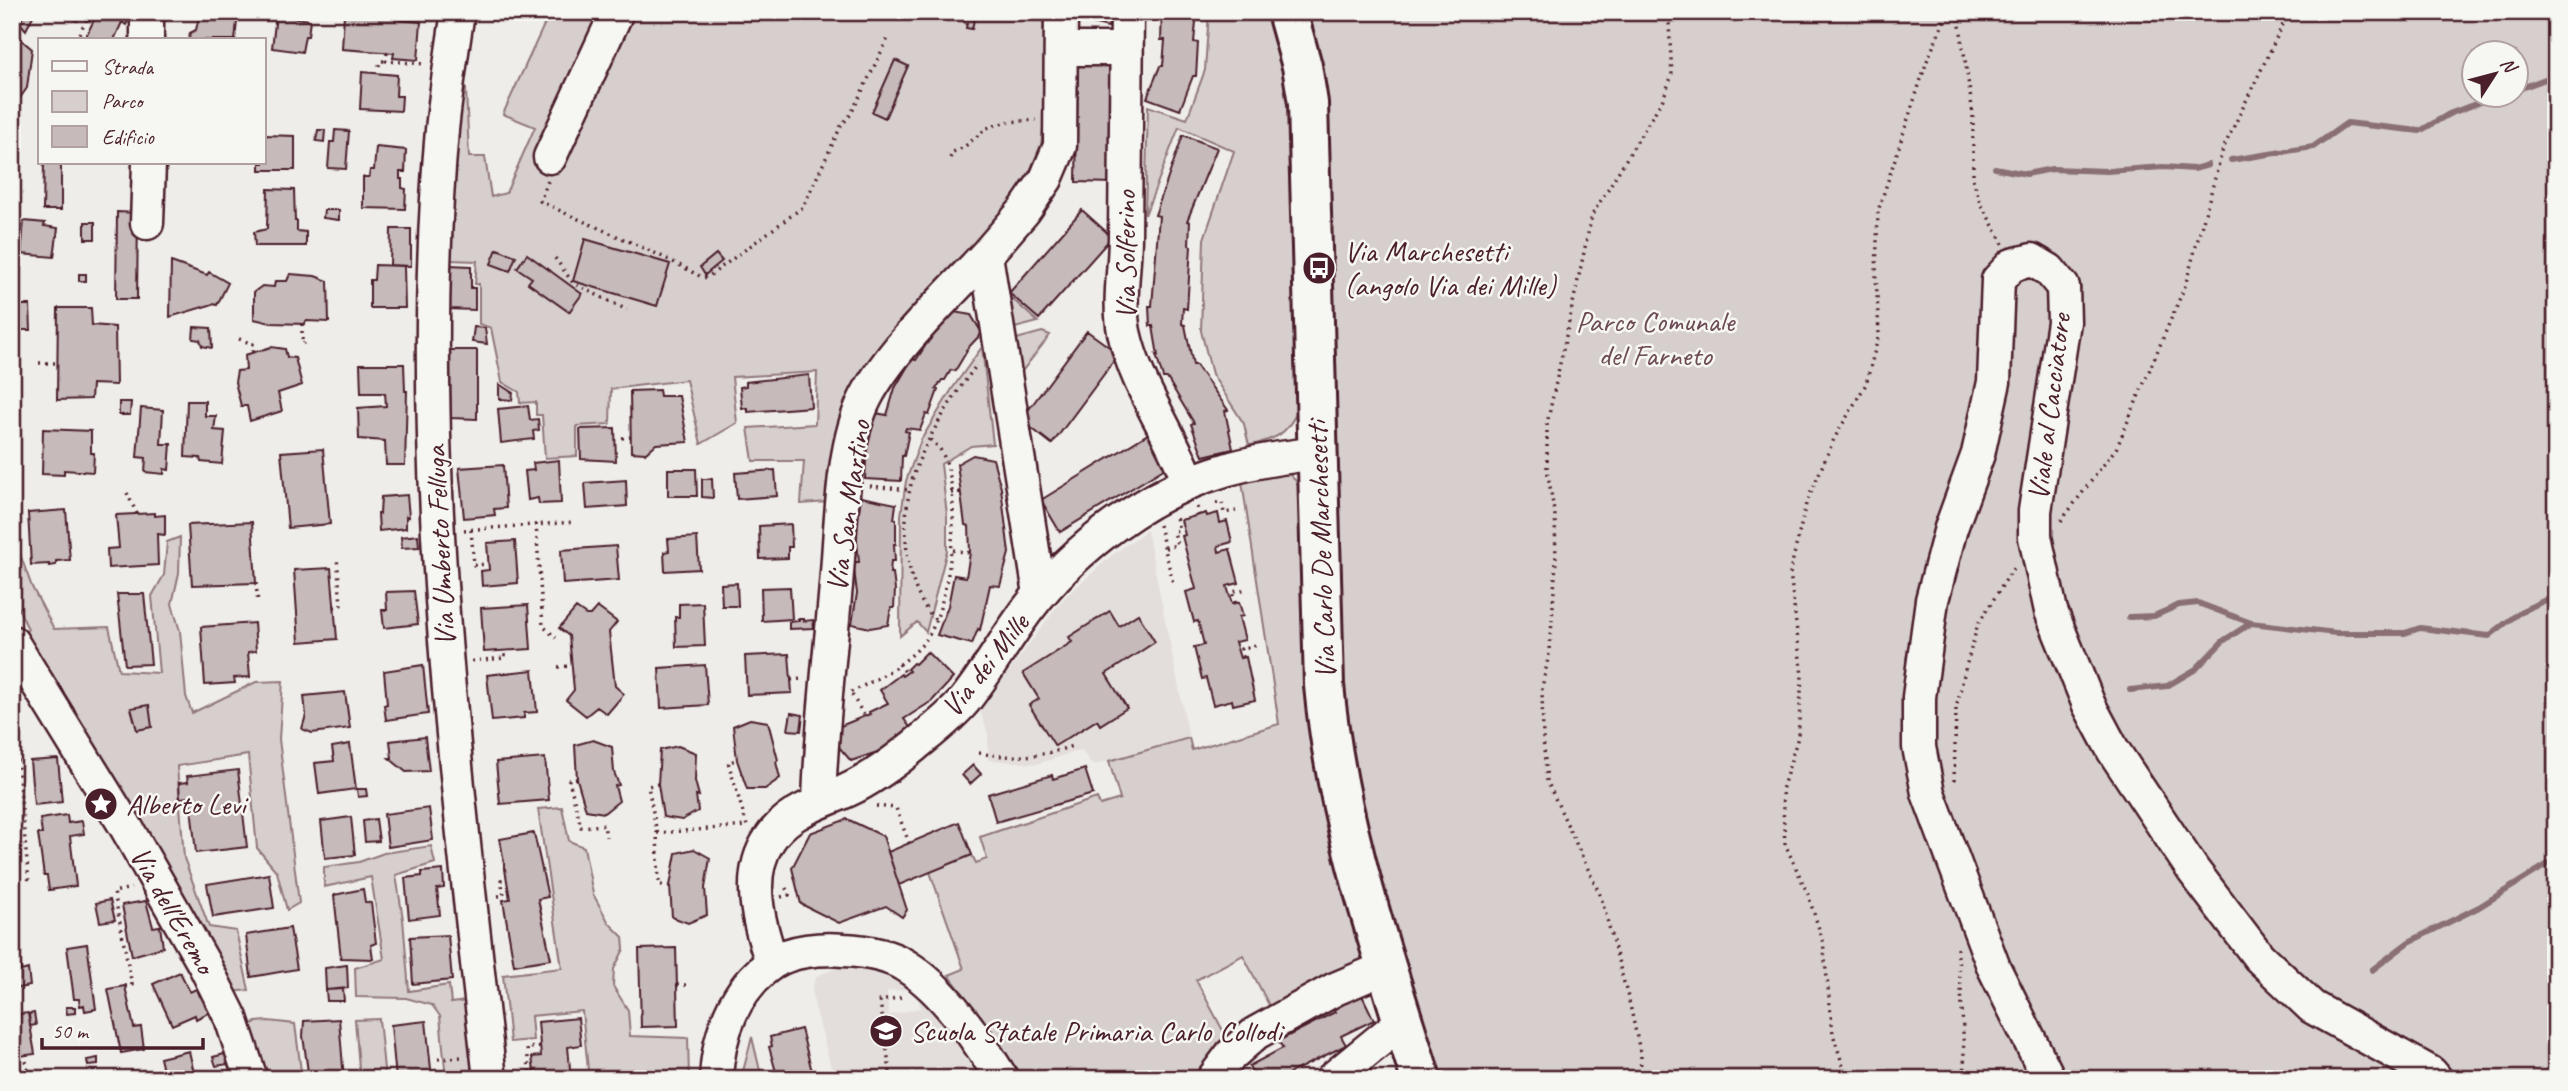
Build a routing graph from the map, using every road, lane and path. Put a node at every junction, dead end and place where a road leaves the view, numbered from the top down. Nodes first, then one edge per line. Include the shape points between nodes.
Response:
1 (90, 12) edge
2 (147, 12) edge
3 (458, 12) edge
4 (617, 12) edge
5 (1062, 12) edge
6 (1127, 12) edge
7 (1287, 12) edge
8 (1661, 12) edge
9 (1948, 12) edge
10 (1958, 12) edge
11 (2289, 12) edge
12 (889, 36) dead end
13 (77, 38) edge
14 (147, 38) edge
15 (1061, 49) junction
16 (1126, 49) junction
17 (428, 52) dead end
18 (387, 53) dead end
19 (386, 61) junction
20 (379, 66) dead end
21 (1041, 120) dead end
22 (550, 157) joint
23 (950, 158) dead end
24 (149, 164) edge
25 (147, 223) dead end
26 (986, 256) junction
27 (555, 258) dead end
28 (2012, 265) junction
29 (627, 310) dead end
30 (302, 324) dead end
31 (239, 340) dead end
32 (304, 343) dead end
33 (253, 352) dead end
34 (39, 363) dead end
35 (57, 363) dead end
36 (979, 363) dead end
37 (631, 437) dead end
38 (622, 438) dead end
39 (930, 439) junction
40 (1318, 453) junction
41 (862, 485) dead end
42 (910, 490) junction
43 (962, 492) dead end
44 (127, 493) dead end
45 (951, 493) junction
46 (1188, 497) junction
47 (1222, 502) dead end
48 (1236, 511) dead end
49 (1175, 513) dead end
50 (137, 514) dead end
51 (1199, 515) dead end
52 (574, 522) dead end
53 (536, 524) junction
54 (1160, 526) dead end
55 (471, 529) junction
56 (2035, 537) junction
57 (461, 539) dead end
58 (1165, 548) junction
59 (953, 551) junction
60 (970, 553) dead end
61 (337, 558) dead end
62 (489, 564) dead end
63 (257, 583) dead end
64 (1173, 583) dead end
65 (1248, 589) dead end
66 (1040, 594) junction
67 (258, 603) dead end
68 (1235, 603) dead end
69 (940, 605) junction
70 (948, 606) dead end
71 (334, 607) dead end
72 (935, 619) junction
73 (555, 638) dead end
74 (12, 642) edge
75 (1256, 645) dead end
76 (505, 651) dead end
77 (1243, 657) dead end
78 (470, 661) dead end
79 (899, 664) junction
80 (572, 666) dead end
81 (558, 667) dead end
82 (906, 673) dead end
83 (850, 693) dead end
84 (12, 704) edge
85 (1075, 745) dead end
86 (979, 753) dead end
87 (737, 760) dead end
88 (577, 779) dead end
89 (658, 785) dead end
90 (1955, 790) dead end
91 (819, 802) junction
92 (868, 806) dead end
93 (657, 833) junction
94 (606, 837) dead end
95 (909, 843) dead end
96 (507, 879) dead end
97 (29, 883) dead end
98 (670, 886) dead end
99 (114, 892) dead end
100 (498, 896) dead end
101 (1956, 938) dead end
102 (772, 962) junction
103 (1387, 967) junction
104 (677, 985) dead end
105 (686, 985) dead end
106 (125, 986) dead end
107 (913, 995) dead end
108 (1403, 1021) junction
109 (540, 1046) dead end
110 (26, 1061) dead end
111 (28, 1069) junction
112 (12, 1072) edge
113 (29, 1076) dead end
114 (251, 1079) edge
115 (490, 1079) edge
116 (530, 1079) edge
117 (716, 1079) edge
118 (891, 1079) edge
119 (1002, 1079) edge
120 (1213, 1079) edge
121 (1332, 1079) edge
122 (1421, 1079) edge
123 (1640, 1079) edge
124 (1847, 1079) edge
125 (1965, 1079) edge
126 (2049, 1079) edge
127 (2436, 1079) edge

1 - 13 path
2 - 14 street
3 - 115 street, Via Umberto Felluga via 437,216 434,440 445,648
4 - 22 street
5 - 15 street, Via San Martino
6 - 16 street, Via Solferino
7 - 40 main road, Via Carlo De Marchesetti via 1308,103
8 - 123 path via 1669,24 1672,75 1663,99 1592,215 1547,424 1556,562 1550,649 1542,688 1547,781 1601,897 1641,1056
9 - 124 path via 1927,61 1878,211 1879,334 1866,384 1834,439 1806,503 1790,572 1802,676 1798,737 1782,790 1785,844 1823,941 1833,1034
10 - 28 path via 1973,114 1973,179
11 - 56 path via 2223,149 2185,286 2117,447 2061,522
12 - 22 path via 803,206 708,277 540,201 553,168
15 - 16 street
15 - 26 street, Via San Martino via 1061,128 1053,164 1024,211
16 - 46 street, Via Solferino via 1124,332 1149,399 1181,459
17 - 19 path via 427,64
18 - 19 path
19 - 20 path
21 - 23 path via 988,128
24 - 25 street
26 - 66 street
26 - 91 street, Via San Martino via 906,341 867,395 853,433 841,512
27 - 29 path via 573,283
28 - 56 street, Viale al Cacciatore via 2032,260 2049,270 2063,287 2064,322
28 - 126 street, Viale al Cacciatore via 1998,280 1994,382 1978,454 1951,528 1932,600 1919,696 1919,747 1928,793 1994,968
30 - 32 path
31 - 33 path via 253,344
34 - 35 path
36 - 39 path
37 - 38 path
39 - 42 path
39 - 45 path via 947,465
40 - 46 street, Via dei Mille via 1223,471
40 - 103 main road, Via Carlo De Marchesetti via 1324,685 1331,748
41 - 42 path
42 - 72 path via 907,539 911,571 920,602
43 - 45 path
44 - 50 path
45 - 59 path
46 - 51 path
46 - 66 street, Via dei Mille via 1162,496 1107,532
47 - 48 path via 1224,513
49 - 58 path via 1177,545
52 - 53 path
53 - 55 path
53 - 73 path via 543,626
54 - 58 path
55 - 57 path via 461,530
55 - 62 path via 474,565
56 - 90 path via 1978,624 1956,709
56 - 127 street, Viale al Cacciatore via 2051,611 2089,705 2113,750 2193,870 2259,957 2312,1007
58 - 64 path
59 - 60 path
59 - 69 path
61 - 71 path via 341,605
63 - 67 path
65 - 68 path via 1232,592
66 - 91 street, Via dei Mille via 963,702 937,727 878,774
69 - 70 path
69 - 72 path
72 - 79 path via 929,636
74 - 114 street, Via dell'Eremo via 204,964 231,1018
75 - 77 path via 1241,649
76 - 78 path via 505,658
79 - 82 path
79 - 83 path
80 - 81 path
84 - 97 path
85 - 86 path via 1029,757
87 - 93 path via 728,762 747,826
88 - 94 path via 569,780 581,827 604,825
89 - 93 path via 648,786
91 - 102 street, Via dei Mille via 780,824 760,863 755,890
92 - 95 path via 896,808
93 - 98 path via 659,886
96 - 100 path via 501,880 504,895
99 - 106 path via 132,985
101 - 125 path
102 - 117 street via 746,988 727,1021 717,1051
102 - 119 street via 821,948 863,951 905,965 936,991 981,1045
103 - 108 main road, Via Carlo De Marchesetti
103 - 120 street via 1335,989 1256,1033
104 - 105 path
107 - 118 path via 880,1001
108 - 121 street
108 - 122 main road, Via Carlo De Marchesetti
109 - 116 path via 527,1048
110 - 111 path
111 - 112 path
111 - 113 path

